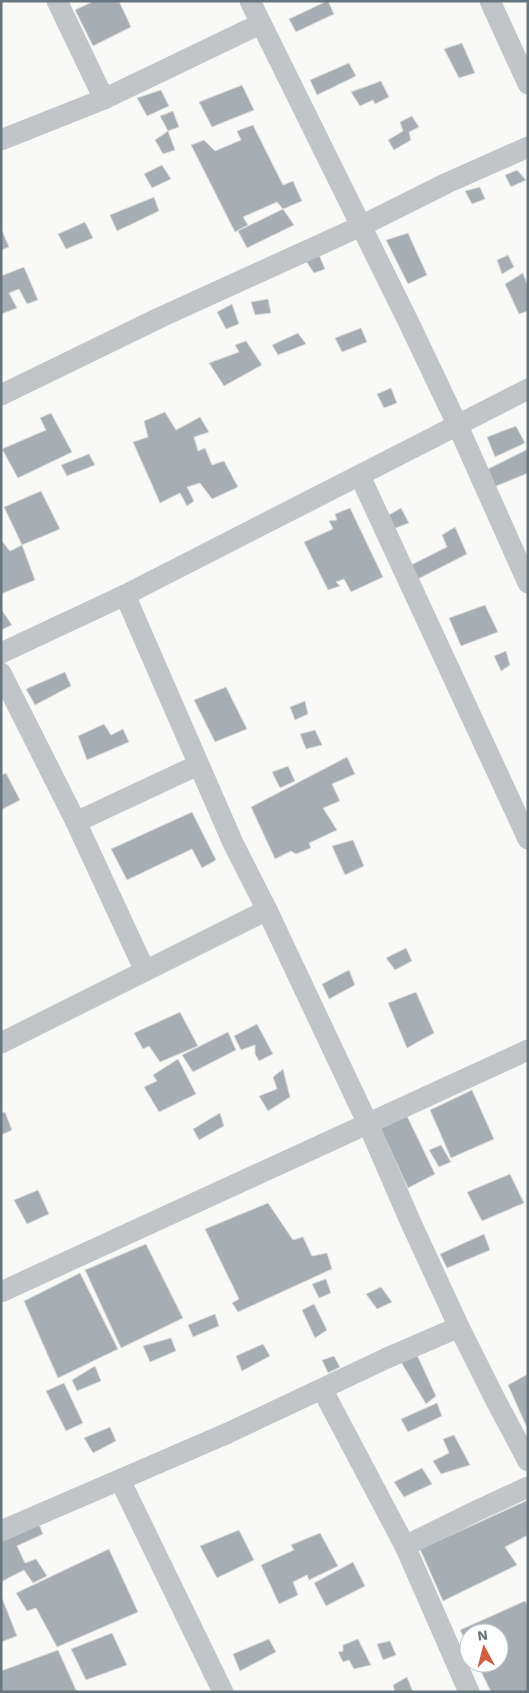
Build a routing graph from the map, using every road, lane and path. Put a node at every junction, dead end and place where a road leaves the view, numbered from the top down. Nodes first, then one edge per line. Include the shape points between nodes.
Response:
1 (57, 1) edge
2 (250, 1) edge
3 (490, 1) edge
4 (260, 24) junction
5 (528, 84) edge
6 (104, 99) junction
7 (1, 140) edge
8 (528, 147) edge
9 (361, 226) junction
10 (528, 389) edge
11 (1, 395) edge
12 (456, 424) junction
13 (360, 476) junction
14 (521, 551) edge
15 (528, 583) edge
16 (125, 595) junction
17 (1, 653) edge
18 (1, 672) edge
19 (198, 765) junction
20 (520, 800) edge
21 (76, 822) junction
22 (528, 839) edge
23 (267, 910) junction
24 (145, 970) junction
25 (1, 1043) edge
26 (528, 1050) edge
27 (368, 1124) junction
28 (1, 1292) edge
29 (460, 1326) junction
30 (322, 1389) junction
31 (528, 1461) edge
32 (120, 1480) junction
33 (528, 1487) edge
34 (1, 1531) edge
35 (405, 1546) junction
36 (223, 1692) edge
37 (469, 1692) edge

1 - 6 street
2 - 4 street
3 - 5 street
4 - 6 street
4 - 9 street
6 - 7 street
8 - 9 street
9 - 11 street via 159,318
9 - 12 street
10 - 12 street
12 - 13 street
12 - 14 street
13 - 16 street
13 - 20 street
14 - 15 street
16 - 17 street
16 - 19 street
18 - 21 street
19 - 21 street
19 - 23 street
20 - 22 street
21 - 24 street
23 - 24 street
23 - 27 street
24 - 25 street
26 - 27 street
27 - 28 street
27 - 29 street
29 - 30 street
29 - 31 street
30 - 32 street
30 - 35 street
32 - 34 street
32 - 36 street
33 - 35 street
35 - 37 street

